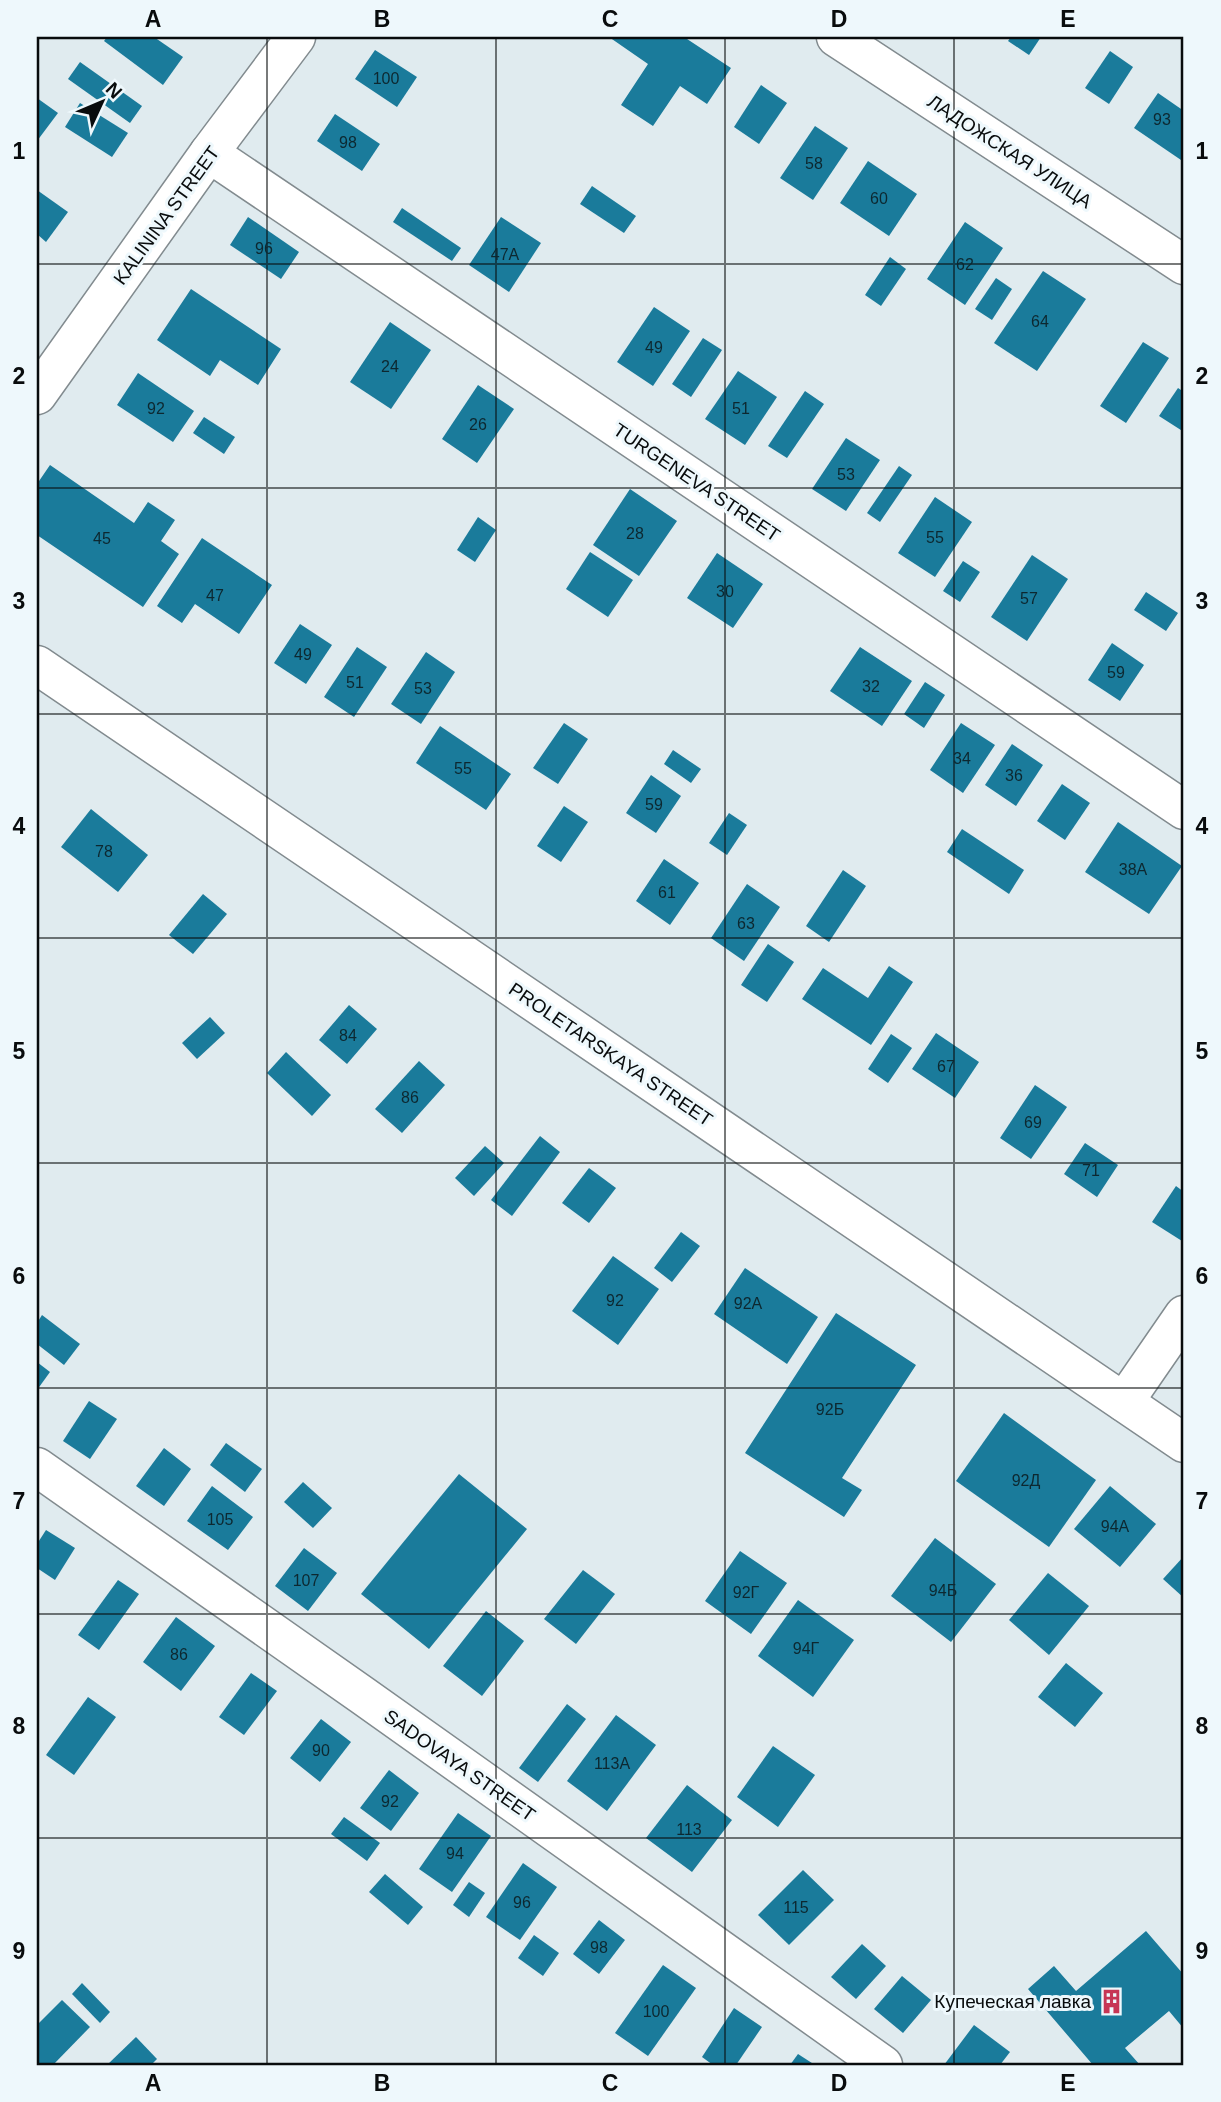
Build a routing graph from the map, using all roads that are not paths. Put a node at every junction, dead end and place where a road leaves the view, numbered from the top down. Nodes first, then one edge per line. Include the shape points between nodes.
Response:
1 (296, 37) edge
2 (835, 37) edge
3 (209, 153) junction
4 (1184, 265) edge
5 (37, 395) edge
6 (37, 665) edge
7 (1184, 810) edge
8 (1184, 1315) edge
9 (1124, 1402) junction
10 (1184, 1443) edge
11 (37, 1467) edge
12 (883, 2065) edge

1 - 3 street, KALININA STREET
2 - 4 street, ЛАДОЖСКАЯ УЛИЦА
3 - 5 street, KALININA STREET
3 - 7 street, TURGENEVA STREET
6 - 9 street, PROLETARSKAYA STREET
8 - 9 street
9 - 10 street, PROLETARSKAYA STREET
11 - 12 street, SADOVAYA STREET

